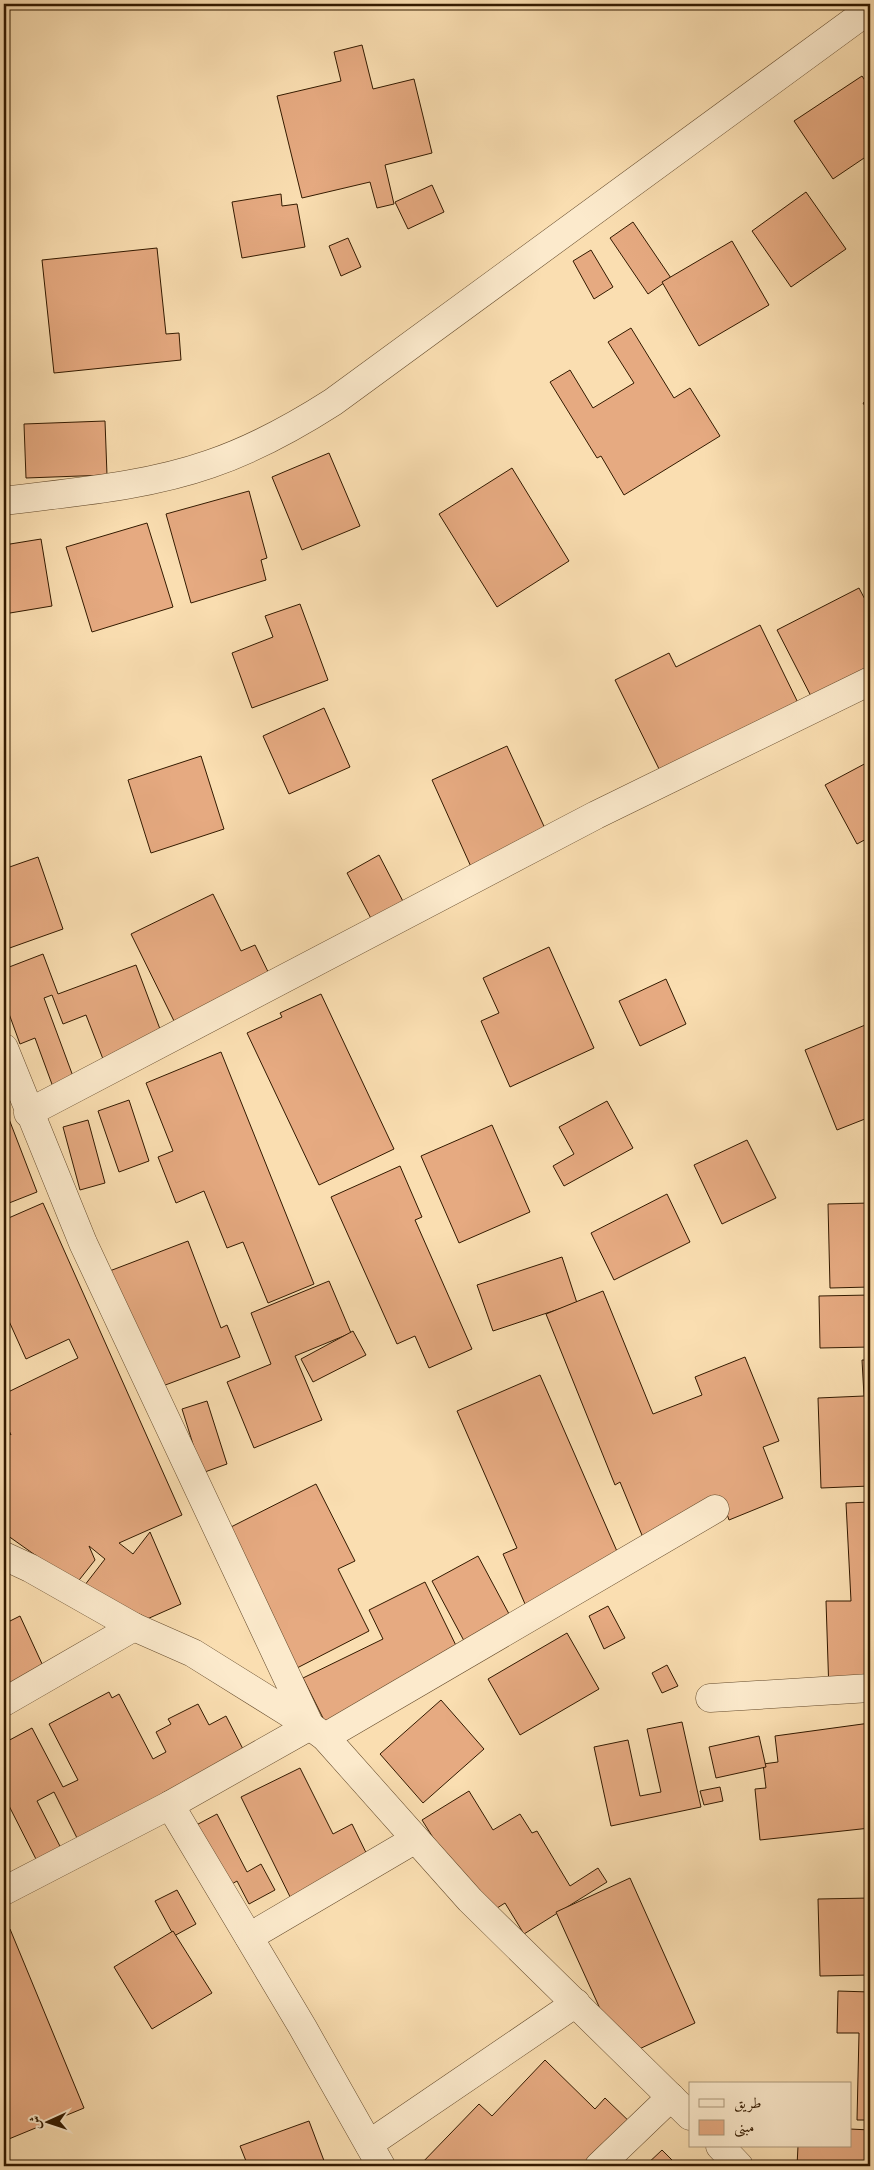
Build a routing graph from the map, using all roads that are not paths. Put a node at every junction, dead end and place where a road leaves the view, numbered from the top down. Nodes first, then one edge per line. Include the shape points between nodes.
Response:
1 (870, 9) edge
2 (4, 501) edge
3 (870, 681) edge
4 (4, 1048) edge
5 (28, 1113) junction
6 (715, 1509) dead end
7 (4, 1556) edge
8 (134, 1627) junction
9 (870, 1688) edge
10 (710, 1698) dead end
11 (4, 1702) edge
12 (318, 1732) junction
13 (170, 1805) junction
14 (414, 1840) junction
15 (4, 1891) edge
16 (248, 1936) junction
17 (576, 2003) junction
18 (671, 2097) junction
19 (689, 2115) edge
20 (722, 2148) edge
21 (375, 2155) edge
22 (600, 2166) edge
23 (739, 2166) edge

1 - 2 street via 294,427 210,465 166,477
3 - 5 street via 596,815
4 - 5 street
5 - 12 street via 83,1243
6 - 12 street
7 - 8 street
8 - 11 street
8 - 12 street via 193,1653
9 - 10 street
12 - 13 street
12 - 14 street
13 - 15 street
13 - 16 street
14 - 16 street
14 - 17 street via 470,1900
16 - 21 street
17 - 18 street
17 - 21 street
18 - 19 street
18 - 22 street
20 - 23 street

